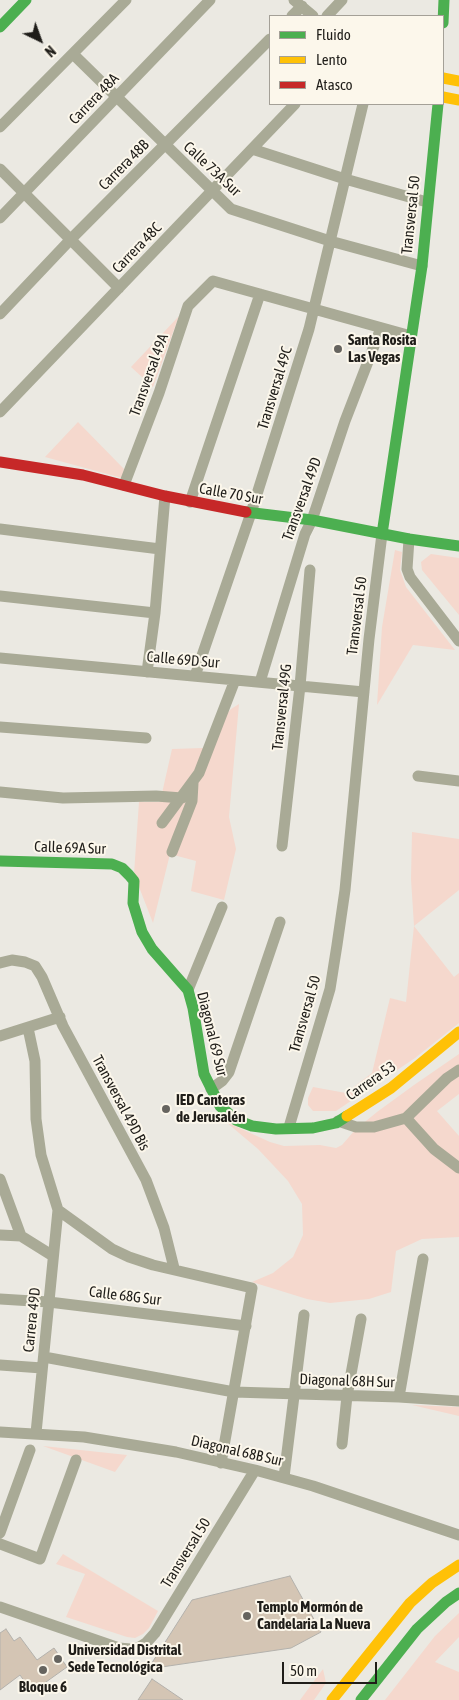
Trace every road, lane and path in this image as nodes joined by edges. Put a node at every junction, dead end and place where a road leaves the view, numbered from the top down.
1 (26, 0) edge
2 (126, 0) edge
3 (210, 0) edge
4 (342, 0) edge
5 (444, 0) edge
6 (298, 3) edge
7 (292, 15) edge
8 (312, 15) edge
9 (328, 15) edge
10 (443, 15) edge
11 (0, 27) edge
12 (269, 40) edge
13 (73, 54) junction
14 (444, 78) edge
15 (459, 81) edge
16 (117, 97) junction
17 (444, 97) edge
18 (459, 100) edge
19 (294, 105) edge
20 (363, 105) edge
21 (438, 105) edge
22 (0, 127) edge
23 (165, 146) junction
24 (252, 149) junction
25 (0, 169) edge
26 (345, 179) junction
27 (213, 190) junction
28 (24, 193) junction
29 (427, 202) junction
30 (0, 218) edge
31 (71, 239) junction
32 (330, 241) junction
33 (422, 266) junction
34 (119, 288) junction
35 (260, 294) junction
36 (314, 309) junction
37 (0, 314) edge
38 (381, 328) junction
39 (411, 336) junction
40 (0, 412) edge
41 (0, 462) edge
42 (124, 485) junction
43 (165, 496) junction
44 (190, 502) junction
45 (251, 513) junction
46 (312, 520) junction
47 (0, 529) edge
48 (382, 534) junction
49 (409, 539) junction
50 (459, 546) edge
51 (160, 549) junction
52 (310, 570) dead end
53 (0, 596) edge
54 (155, 613) junction
55 (459, 640) edge
56 (0, 658) edge
57 (147, 672) junction
58 (195, 676) junction
59 (235, 680) junction
60 (260, 682) junction
61 (300, 686) junction
62 (364, 692) junction
63 (0, 726) edge
64 (146, 738) dead end
65 (418, 776) dead end
66 (459, 781) edge
67 (194, 782) junction
68 (0, 792) edge
69 (182, 798) junction
70 (162, 822) dead end
71 (282, 846) dead end
72 (172, 852) dead end
73 (0, 861) edge
74 (134, 881) joint
75 (222, 908) dead end
76 (280, 922) dead end
77 (0, 963) edge
78 (188, 990) junction
79 (60, 1018) junction
80 (28, 1028) junction
81 (459, 1032) edge
82 (0, 1036) edge
83 (459, 1070) edge
84 (211, 1090) junction
85 (406, 1118) junction
86 (338, 1122) junction
87 (289, 1127) junction
88 (459, 1168) edge
89 (0, 1179) edge
90 (58, 1210) junction
91 (0, 1235) edge
92 (21, 1236) junction
93 (53, 1256) junction
94 (424, 1259) dead end
95 (174, 1268) junction
96 (0, 1299) edge
97 (49, 1302) junction
98 (304, 1315) dead end
99 (361, 1319) dead end
100 (246, 1326) junction
101 (43, 1362) junction
102 (0, 1365) edge
103 (234, 1392) junction
104 (294, 1394) junction
105 (347, 1396) junction
106 (399, 1397) junction
107 (459, 1401) edge
108 (0, 1432) edge
109 (36, 1433) junction
110 (342, 1444) dead end
111 (30, 1450) dead end
112 (76, 1460) dead end
113 (221, 1463) junction
114 (256, 1470) junction
115 (284, 1477) junction
116 (0, 1533) edge
117 (459, 1535) edge
118 (0, 1544) edge
119 (459, 1565) edge
120 (459, 1593) edge
121 (0, 1607) edge
122 (332, 1700) edge
123 (361, 1700) edge

1 - 11 street
2 - 13 street
3 - 16 street, Carrera 48A
4 - 9 street
5 - 10 street
6 - 7 street
6 - 8 street
12 - 23 street, Carrera 48B
13 - 16 street, Calle 73A Sur
13 - 22 street
14 - 15 street
16 - 23 street, Calle 73A Sur
16 - 28 street, Carrera 48A
17 - 18 street
19 - 24 street, Carrera 48C
20 - 26 street, Transversal 49C
21 - 29 street, Transversal 50
23 - 27 street, Calle 73A Sur
23 - 31 street, Carrera 48B
24 - 26 street
24 - 27 street, Carrera 48C
25 - 28 street
26 - 29 street
26 - 32 street, Transversal 49C
27 - 32 street, Calle 73A Sur
27 - 34 street, Carrera 48C
28 - 30 street, Carrera 48A
28 - 31 street
29 - 33 street, Transversal 50
31 - 34 street
31 - 37 street, Carrera 48B
32 - 33 street, Calle 73A Sur
32 - 36 street, Transversal 49C
33 - 39 street, Transversal 50
34 - 40 street, Carrera 48C
35 - 36 street
35 - 42 street, Transversal 49A
35 - 44 street
36 - 38 street
36 - 45 street, Transversal 49C
38 - 39 street
38 - 46 street, Transversal 49D
39 - 48 street, Transversal 50
41 - 42 street, Calle 70 Sur
42 - 43 street, Calle 70 Sur
43 - 44 street, Calle 70 Sur
43 - 51 street
44 - 45 street, Calle 70 Sur
45 - 46 street, Calle 70 Sur
45 - 58 street, Transversal 49C
46 - 48 street, Calle 70 Sur
46 - 60 street, Transversal 49D
47 - 51 street
48 - 49 street, Calle 70 Sur
48 - 62 street, Transversal 50
49 - 50 street, Calle 70 Sur
49 - 55 street
51 - 54 street
52 - 61 street, Transversal 49G
53 - 54 street
54 - 57 street
56 - 57 street, Calle 69D Sur
57 - 58 street, Calle 69D Sur
58 - 59 street, Calle 69D Sur
59 - 60 street, Calle 69D Sur
59 - 67 street
60 - 61 street, Calle 69D Sur
61 - 62 street, Calle 69D Sur
61 - 71 street, Transversal 49G
62 - 87 street, Transversal 50
63 - 64 street
65 - 66 street
67 - 69 street
67 - 72 street
68 - 69 street
69 - 70 street
73 - 74 street, Calle 69A Sur
74 - 78 street, Diagonal 69 Sur
75 - 78 street
76 - 84 street
77 - 79 street, Transversal 49D Bis
78 - 84 street, Diagonal 69 Sur
79 - 80 street
79 - 95 street, Transversal 49D Bis
80 - 82 street
80 - 90 street
81 - 86 street, Carrera 53
83 - 85 street
84 - 87 street, Diagonal 69 Sur
85 - 86 street
85 - 88 street
86 - 87 street, Carrera 53
89 - 92 street
90 - 93 street, Carrera 49D
90 - 95 street
91 - 92 street
92 - 93 street
93 - 97 street, Carrera 49D
94 - 106 street
95 - 100 street
96 - 97 street, Calle 68G Sur
97 - 100 street, Calle 68G Sur
97 - 101 street, Carrera 49D
98 - 104 street
99 - 105 street
100 - 103 street
101 - 102 street, Diagonal 68H Sur
101 - 103 street, Diagonal 68H Sur
101 - 109 street, Carrera 49D
103 - 104 street, Diagonal 68H Sur
103 - 113 street
104 - 105 street, Diagonal 68H Sur
104 - 115 street
105 - 106 street, Diagonal 68H Sur
105 - 110 street
106 - 107 street, Diagonal 68H Sur
108 - 109 street, Diagonal 68B Sur
109 - 113 street, Diagonal 68B Sur
111 - 116 street
112 - 118 street
113 - 114 street, Diagonal 68B Sur
114 - 115 street, Diagonal 68B Sur
114 - 121 street, Transversal 50
115 - 117 street, Diagonal 68B Sur
119 - 122 street
120 - 123 street

